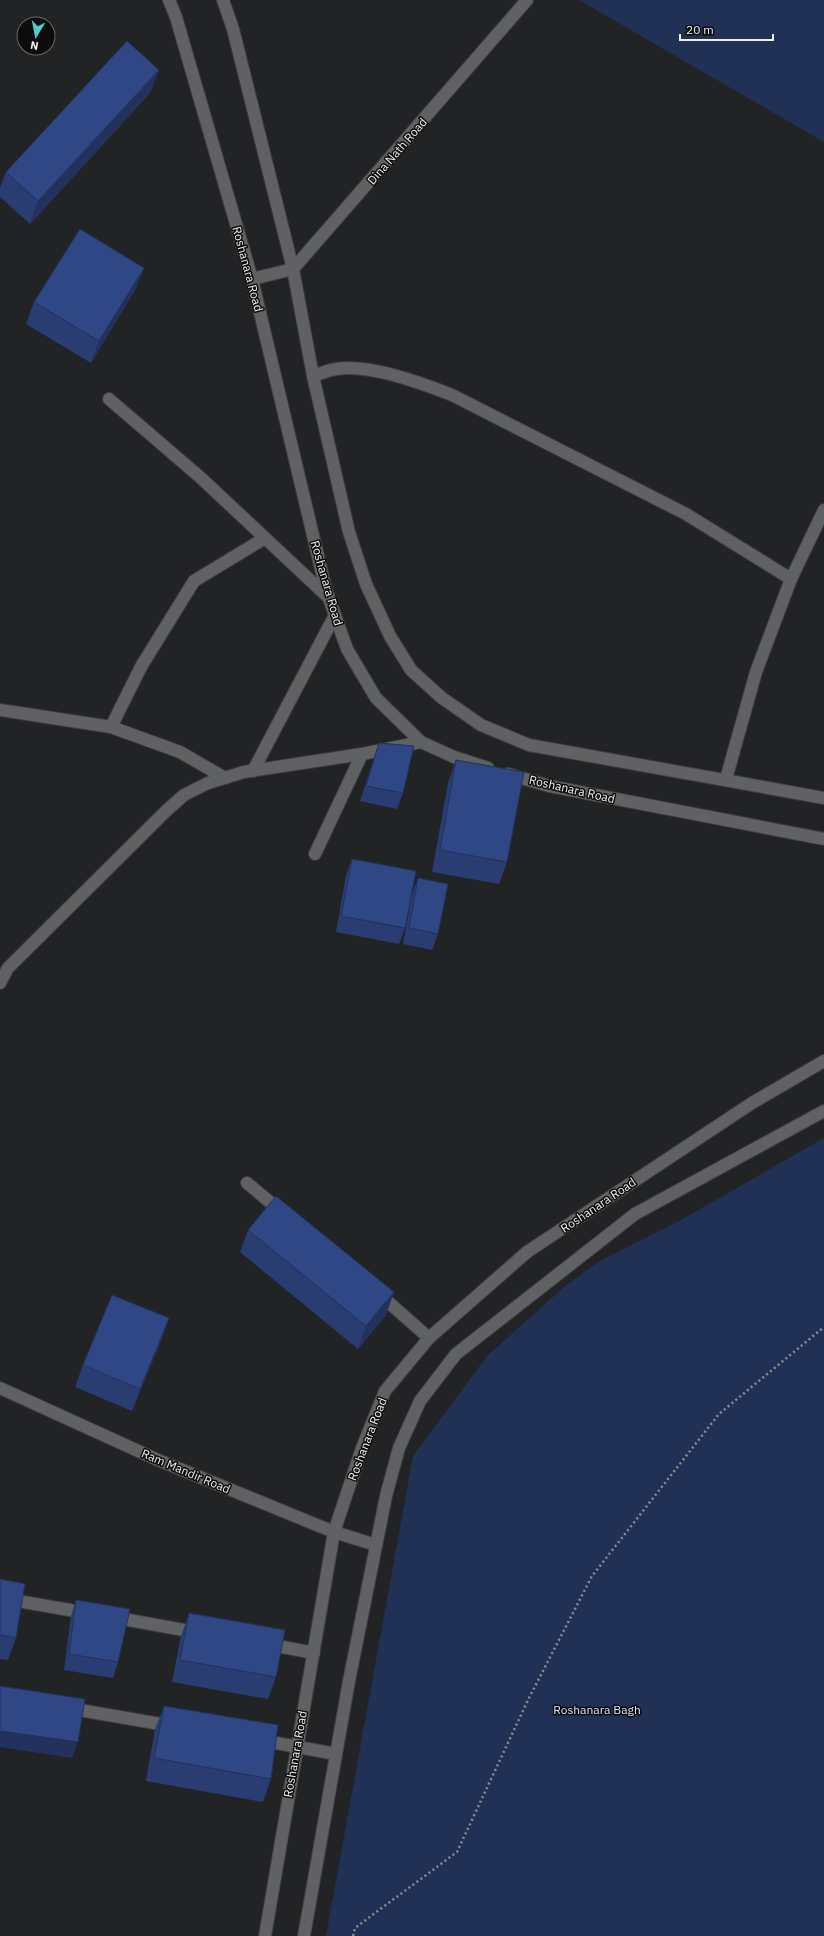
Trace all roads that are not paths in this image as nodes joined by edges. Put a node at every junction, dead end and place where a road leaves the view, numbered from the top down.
1 (168, 0) edge
2 (223, 0) edge
3 (528, 0) edge
4 (294, 270) junction
5 (252, 279) junction
6 (313, 376) junction
7 (109, 399) dead end
8 (824, 510) edge
9 (265, 538) junction
10 (791, 579) junction
11 (329, 598) junction
12 (335, 615) junction
13 (0, 710) edge
14 (112, 727) junction
15 (421, 742) junction
16 (362, 754) junction
17 (254, 771) junction
18 (225, 778) junction
19 (726, 779) junction
20 (824, 798) edge
21 (824, 839) edge
22 (315, 854) dead end
23 (0, 983) edge
24 (824, 1061) edge
25 (824, 1111) edge
26 (247, 1183) dead end
27 (290, 1219) edge
28 (369, 1286) edge
29 (429, 1338) junction
30 (0, 1388) edge
31 (334, 1532) junction
32 (376, 1545) junction
33 (0, 1598) edge
34 (212, 1635) edge
35 (259, 1643) edge
36 (314, 1652) junction
37 (54, 1706) edge
38 (187, 1728) edge
39 (249, 1739) edge
40 (296, 1747) junction
41 (336, 1754) junction
42 (265, 1936) edge
43 (304, 1936) edge

1 - 5 street, Roshanara Road
2 - 4 street
3 - 4 street, Dina Nath Road
4 - 5 street
4 - 6 street
5 - 11 street, Roshanara Road
6 - 10 street
6 - 19 street
7 - 9 street
8 - 10 street
9 - 11 street
9 - 14 street
10 - 19 street
11 - 12 street, Roshanara Road
12 - 15 street, Roshanara Road
12 - 17 street
13 - 14 street
14 - 18 street
15 - 16 street
15 - 21 street, Roshanara Road
16 - 17 street
16 - 22 street
17 - 18 street
18 - 23 street
19 - 20 street
24 - 29 street, Roshanara Road
25 - 32 street
26 - 27 street
28 - 29 street
29 - 31 street, Roshanara Road
30 - 31 street, Ram Mandir Road
31 - 32 street, Ram Mandir Road
31 - 36 street, Roshanara Road
32 - 41 street
33 - 34 street
35 - 36 street
36 - 40 street, Roshanara Road
37 - 38 street
39 - 40 street
40 - 41 street
40 - 42 street, Roshanara Road
41 - 43 street

